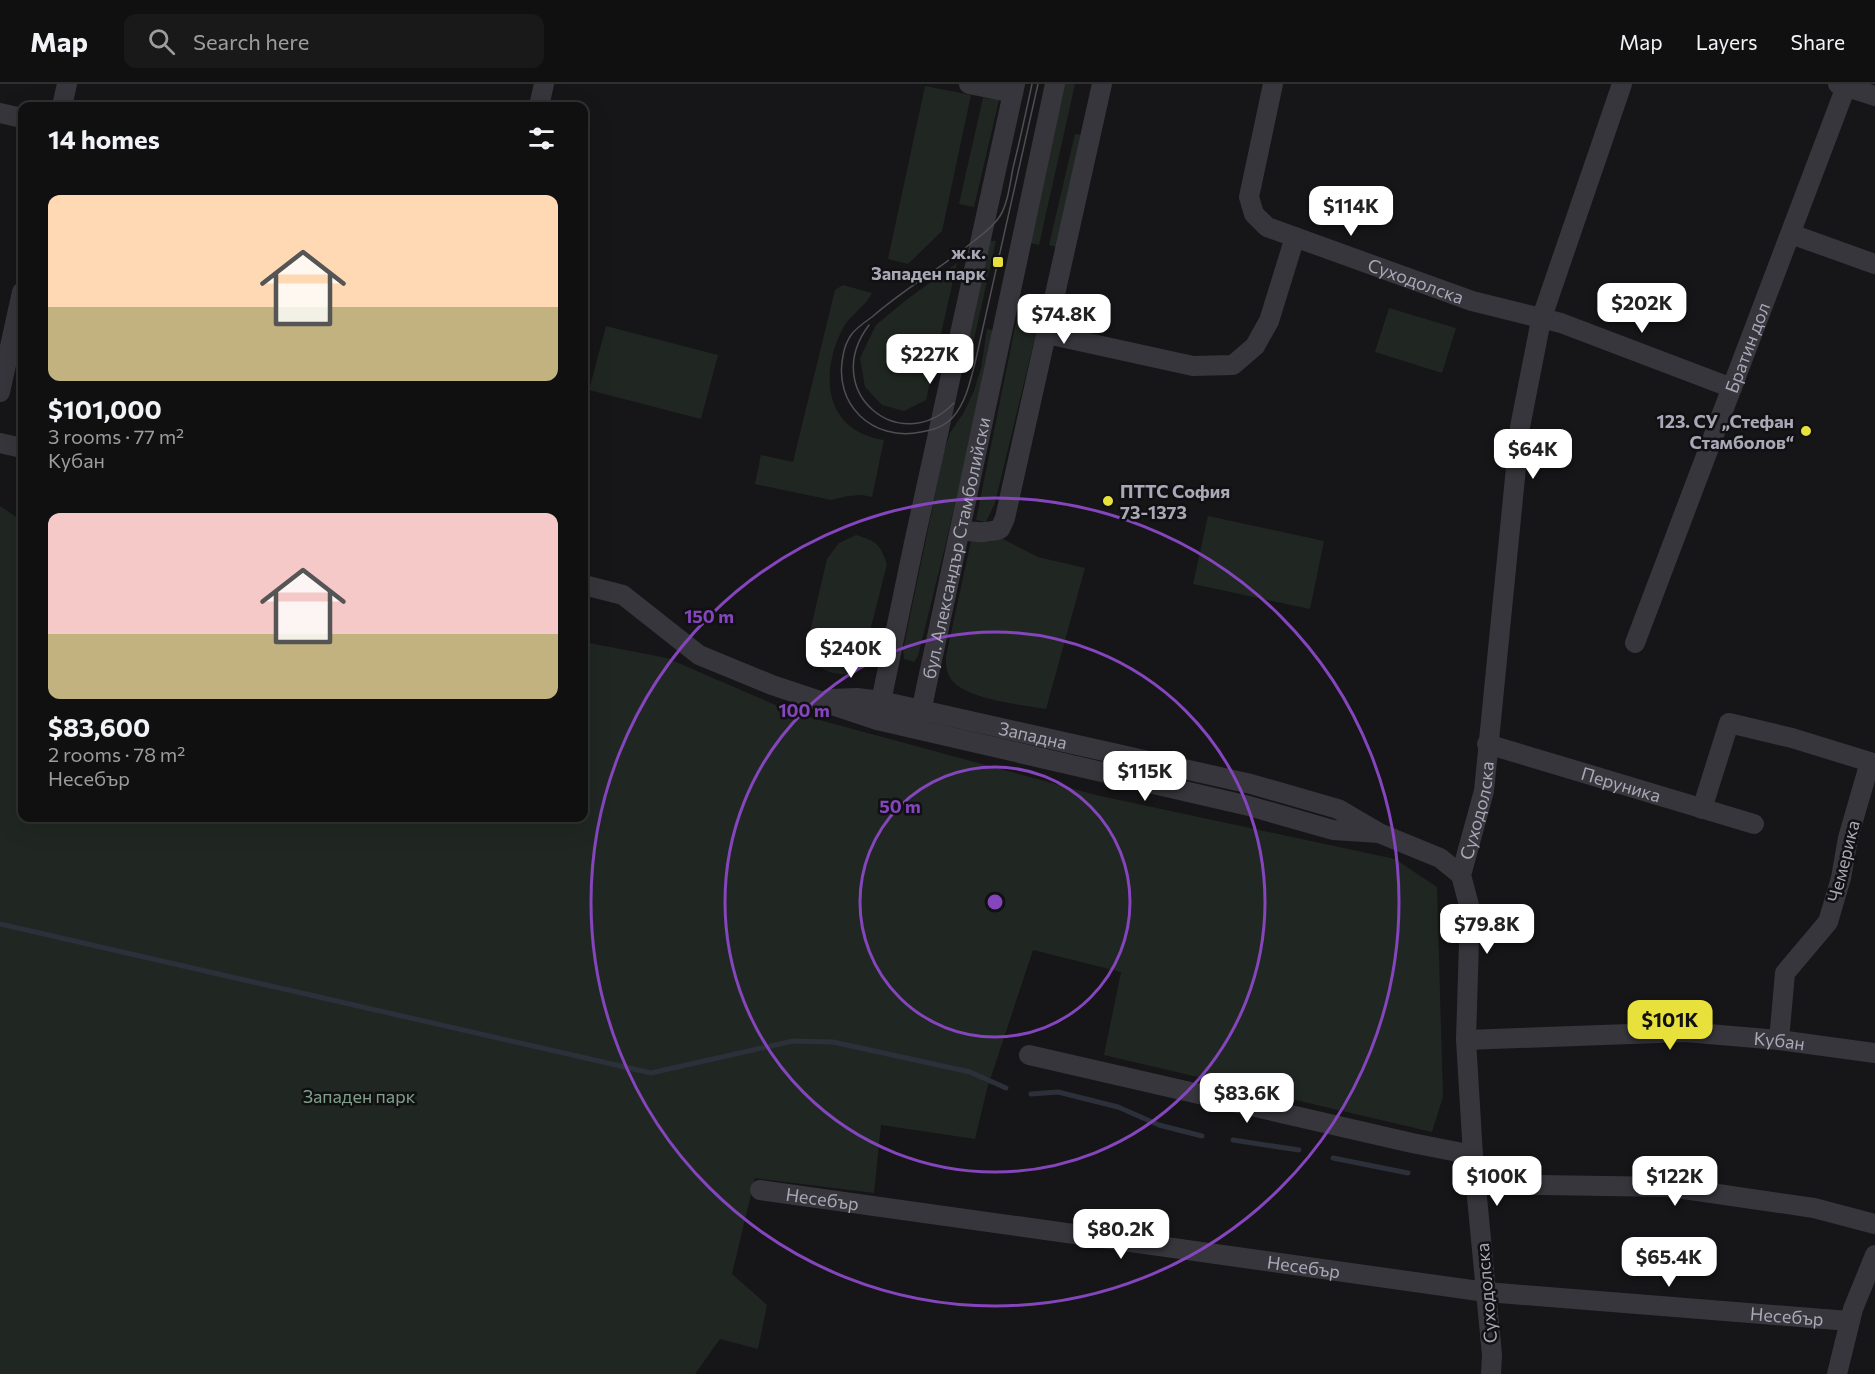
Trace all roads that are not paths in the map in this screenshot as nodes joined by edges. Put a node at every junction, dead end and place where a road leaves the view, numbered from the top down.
1 (67, 84) edge
2 (544, 84) edge
3 (969, 84) edge
4 (1055, 84) edge
5 (1102, 84) edge
6 (1273, 84) edge
7 (1622, 84) edge
8 (1844, 85) edge
9 (1014, 88) edge
10 (1875, 96) edge
11 (63, 102) edge
12 (540, 102) edge
13 (0, 113) edge
14 (18, 117) edge
15 (1791, 234) junction
16 (1295, 237) junction
17 (1875, 264) edge
18 (18, 310) edge
19 (1541, 320) junction
20 (1047, 334) junction
21 (1732, 388) junction
22 (0, 392) edge
23 (0, 443) edge
24 (18, 447) edge
25 (960, 530) junction
26 (588, 586) edge
27 (1635, 643) dead end
28 (879, 710) junction
29 (922, 710) junction
30 (918, 729) junction
31 (1487, 744) junction
32 (1702, 809) junction
33 (1754, 824) dead end
34 (1379, 833) junction
35 (1461, 875) junction
36 (1466, 1040) junction
37 (1779, 1040) junction
38 (1875, 1053) edge
39 (1029, 1055) dead end
40 (1473, 1155) junction
41 (1476, 1184) junction
42 (760, 1190) dead end
43 (1875, 1224) edge
44 (1875, 1255) edge
45 (1486, 1292) junction
46 (1867, 1297) edge
47 (1849, 1321) junction
48 (1491, 1374) edge
49 (1837, 1374) edge

1 - 11 street
2 - 12 street
3 - 9 street
4 - 25 street, бул. Александър Стамболийски
5 - 20 street
6 - 16 street, Суходолска
7 - 19 street, Суходолска
8 - 10 street
8 - 15 street, Братин дол
9 - 28 street
13 - 14 street
15 - 17 street
15 - 21 street, Братин дол
16 - 19 street, Суходолска
16 - 20 street
18 - 22 street
19 - 21 street
19 - 31 street, Суходолска
20 - 25 street
21 - 27 street, Братин дол
23 - 24 street
25 - 29 street, бул. Александър Стамболийски
26 - 28 street, Западна
28 - 29 street, Западна
28 - 30 street, Западна
29 - 30 street, бул. Александър Стамболийски
29 - 34 street, Западна
30 - 34 street, Западна
31 - 32 street, Перуника
31 - 35 street, Суходолска
32 - 33 street, Перуника
32 - 37 street, Чемерика
34 - 35 street, Западна
35 - 36 street, Суходолска
36 - 37 street, Кубан
36 - 40 street, Суходолска
37 - 38 street, Кубан
39 - 40 street
40 - 41 street, Суходолска
41 - 43 street
41 - 45 street, Суходолска
42 - 45 street, Несебър
44 - 46 street
45 - 47 street, Несебър
45 - 48 street, Суходолска
46 - 47 street
47 - 49 street

